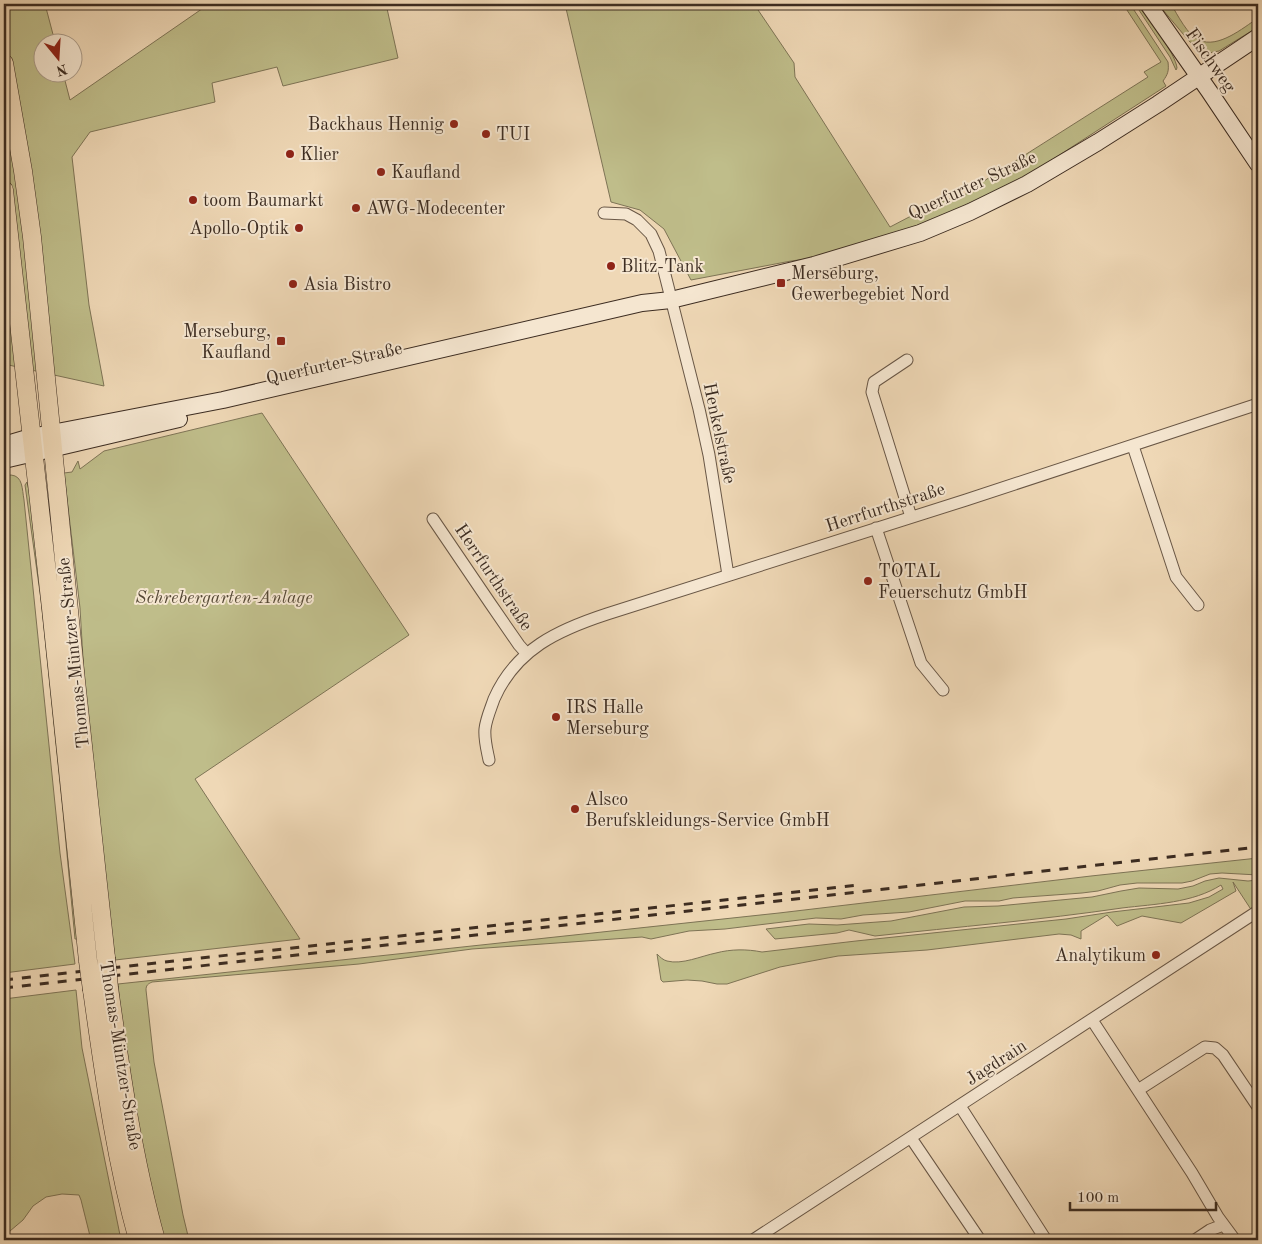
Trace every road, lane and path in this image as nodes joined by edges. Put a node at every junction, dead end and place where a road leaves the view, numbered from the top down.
1 (1148, 4) edge
2 (1258, 37) edge
3 (4, 63) edge
4 (1199, 77) junction
5 (1258, 164) edge
6 (4, 190) edge
7 (604, 213) dead end
8 (671, 300) junction
9 (907, 360) dead end
10 (1258, 404) edge
11 (52, 441) junction
12 (4, 445) edge
13 (32, 446) junction
14 (1133, 446) junction
15 (4, 460) edge
16 (911, 517) junction
17 (433, 519) dead end
18 (876, 528) junction
19 (728, 575) junction
20 (1198, 605) dead end
21 (527, 654) junction
22 (943, 690) dead end
23 (488, 760) dead end
24 (1258, 911) edge
25 (1092, 1020) junction
26 (1138, 1090) junction
27 (960, 1106) junction
28 (1258, 1108) edge
29 (911, 1138) junction
30 (1223, 1225) junction
31 (138, 1240) edge
32 (156, 1240) edge
33 (753, 1240) edge
34 (980, 1240) edge
35 (1046, 1240) edge
36 (1196, 1240) edge
37 (1235, 1240) edge

1 - 4 main road, Fischweg
2 - 4 main road, Querfurter Straße
3 - 11 main road, Thomas-Müntzer-Straße
4 - 5 main road, Fischweg
4 - 8 main road, Querfurter Straße
6 - 13 main road, Thomas-Müntzer-Straße
7 - 8 street
8 - 11 main road, Querfurter Straße
8 - 19 street, Henkelstraße
9 - 16 street
10 - 14 street, Herrfurthstraße
11 - 13 main road, Querfurter Straße
11 - 32 main road, Thomas-Müntzer-Straße, bridge
12 - 13 main road, Querfurter Straße
13 - 15 main road, Querfurter Straße
13 - 31 main road, Thomas-Müntzer-Straße, bridge
14 - 16 street, Herrfurthstraße
14 - 20 street
16 - 18 street, Herrfurthstraße
17 - 21 street, Herrfurthstraße
18 - 19 street, Herrfurthstraße
18 - 22 street
19 - 21 street, Herrfurthstraße
21 - 23 street, Herrfurthstraße
24 - 25 street, Jagdrain
25 - 26 street
25 - 27 street, Jagdrain
26 - 28 street
26 - 30 street
27 - 29 street, Jagdrain
27 - 35 street
29 - 33 street, Jagdrain
29 - 34 street
30 - 36 street
30 - 37 street

